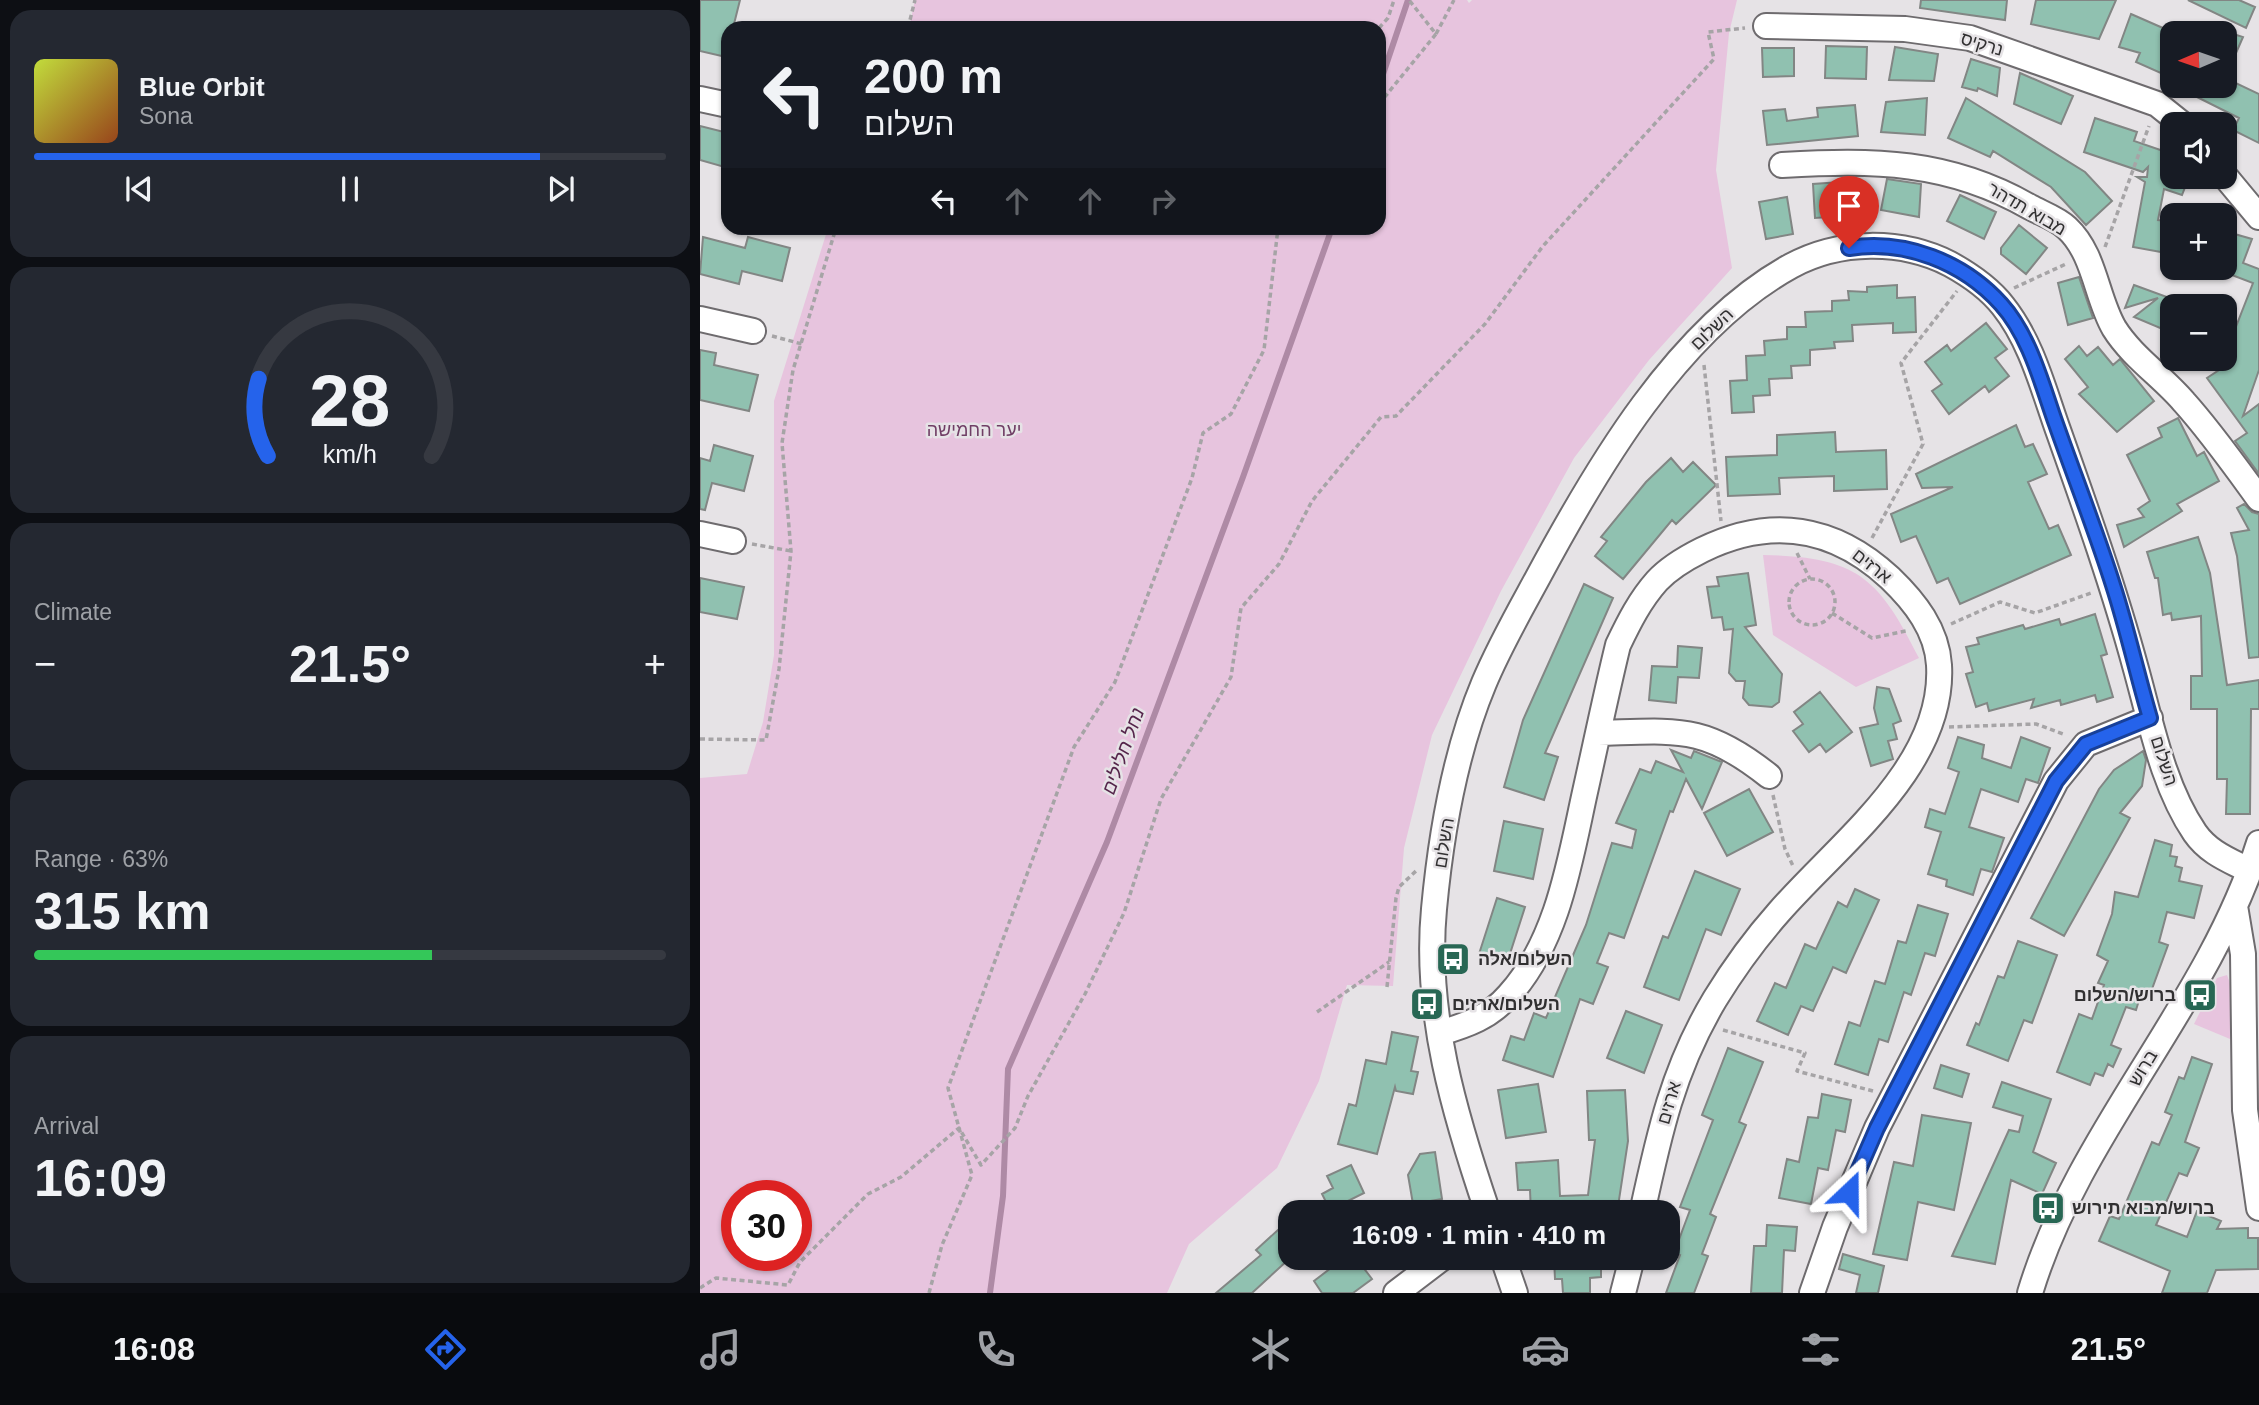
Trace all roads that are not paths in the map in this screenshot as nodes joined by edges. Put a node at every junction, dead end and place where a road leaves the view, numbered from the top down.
1 (1766, 26) road end
2 (700, 99) edge
3 (721, 104) edge
4 (2167, 112) edge
5 (1782, 165) dead end
6 (2236, 189) edge
7 (2259, 217) edge
8 (700, 319) edge
9 (753, 331) road end
10 (2259, 499) edge
11 (700, 534) edge
12 (733, 541) road end
13 (2150, 718) junction
14 (1598, 733) junction
15 (1769, 776) road end
16 (2259, 843) edge
17 (2250, 871) junction
18 (2235, 906) junction
19 (1440, 1033) junction
20 (2251, 1078) edge
21 (1484, 1200) edge
22 (1645, 1200) edge
23 (2259, 1208) edge
24 (1426, 1270) edge
25 (1507, 1270) edge
26 (1629, 1270) edge
27 (1396, 1293) edge
28 (1515, 1293) edge
29 (1623, 1293) edge
30 (1812, 1293) edge
31 (2030, 1293) edge

1 - 4 street, נרקיס
2 - 3 street
5 - 10 street, מבוא תדהר
6 - 7 street
8 - 9 street
11 - 12 street
13 - 17 street, השלום
13 - 19 street, השלום
13 - 30 street
14 - 15 street
14 - 19 street, ארזים
14 - 22 street, ארזים
16 - 17 street, ברוש
17 - 18 street, ברוש
18 - 20 street
18 - 31 street, ברוש
19 - 21 street, השלום
20 - 23 street
24 - 27 street
25 - 28 street
26 - 29 street

